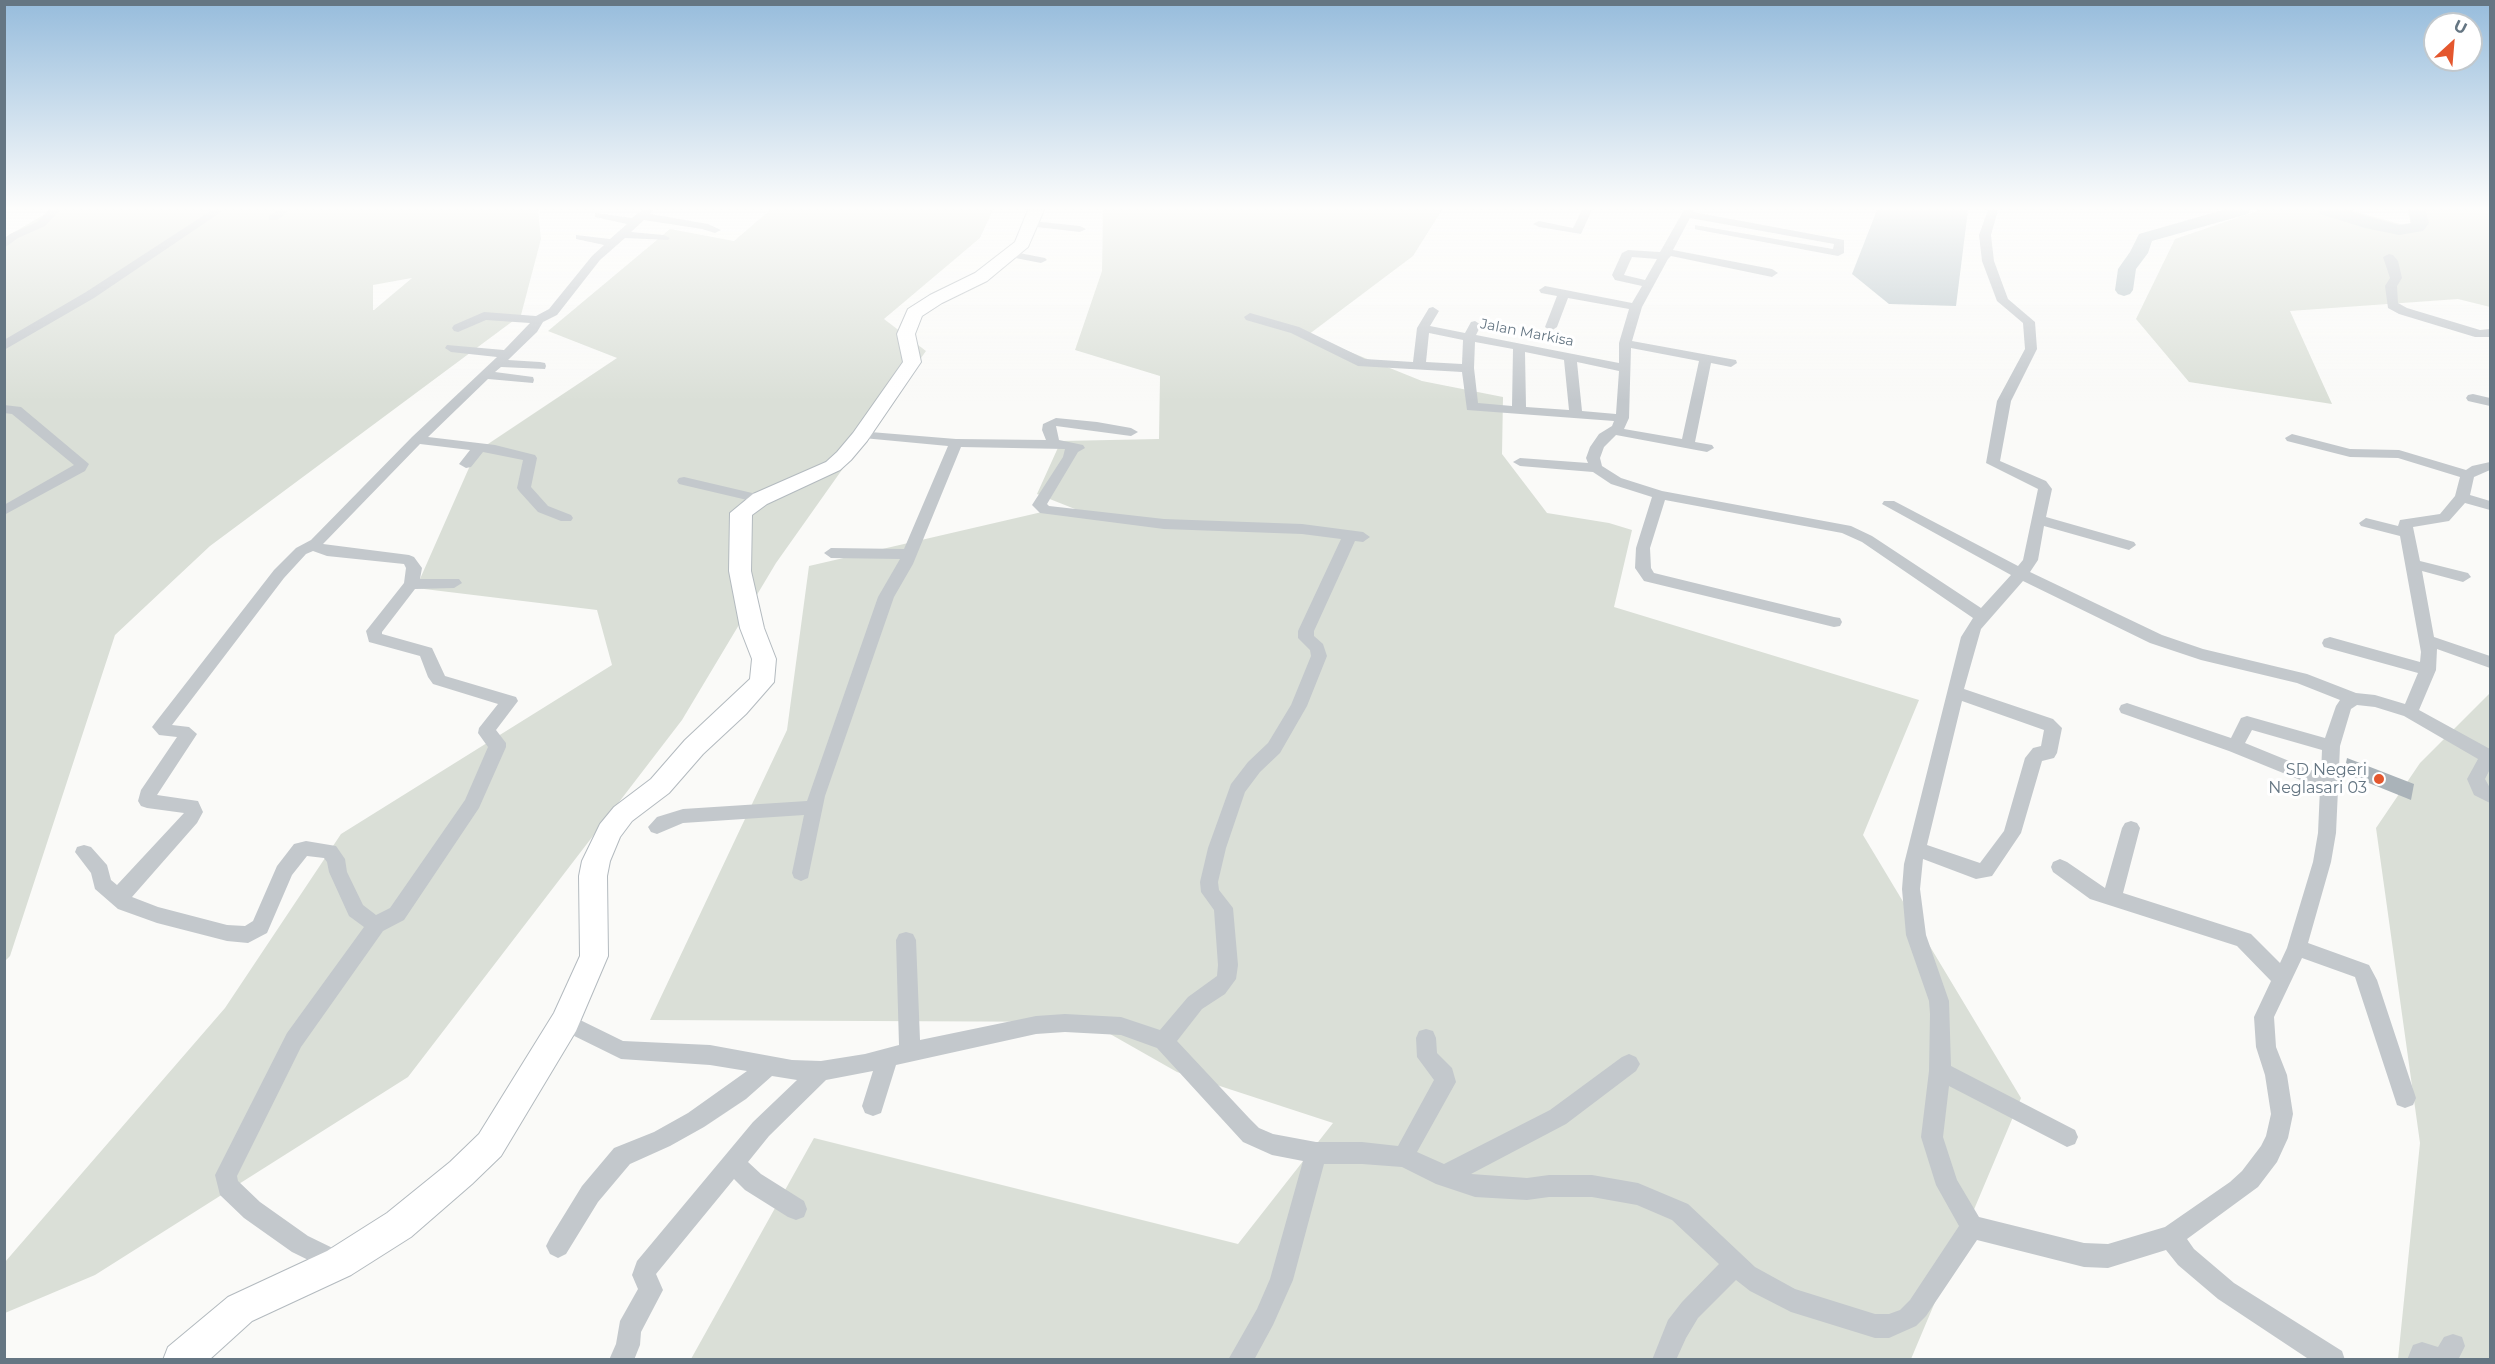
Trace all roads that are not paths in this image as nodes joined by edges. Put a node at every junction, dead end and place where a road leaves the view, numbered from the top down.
1 (123, 274) edge
2 (586, 274) edge
3 (985, 274) edge
4 (1618, 274) edge
5 (1656, 274) edge
6 (1993, 274) edge
7 (2395, 274) edge
8 (1650, 284) junction
9 (1545, 290) dead end
10 (1564, 294) junction
11 (1636, 307) junction
12 (1433, 311) dead end
13 (1250, 317) dead end
14 (538, 320) junction
15 (1551, 327) dead end
16 (458, 328) dead end
17 (1423, 328) junction
18 (1472, 331) junction
19 (2490, 333) edge
20 (1625, 344) junction
21 (4, 346) edge
22 (1519, 347) junction
23 (451, 348) dead end
24 (1570, 357) junction
25 (503, 358) junction
26 (1706, 359) junction
27 (1731, 363) dead end
28 (540, 366) dead end
29 (1419, 366) junction
30 (1468, 368) junction
31 (1626, 368) junction
32 (528, 380) dead end
33 (481, 385) junction
34 (2473, 398) dead end
35 (2490, 402) edge
36 (4, 409) edge
37 (1519, 411) junction
38 (1576, 414) junction
39 (1622, 418) junction
40 (1614, 431) junction
41 (1131, 432) dead end
42 (863, 434) junction
43 (2292, 438) dead end
44 (417, 440) junction
45 (956, 443) junction
46 (1054, 444) junction
47 (1688, 444) junction
48 (479, 448) junction
49 (1707, 448) dead end
50 (1520, 462) dead end
51 (466, 464) dead end
52 (2490, 466) edge
53 (1596, 468) junction
54 (2468, 475) junction
55 (684, 481) dead end
56 (1660, 495) junction
57 (2462, 497) junction
58 (760, 499) junction
59 (1889, 504) dead end
60 (2490, 506) edge
61 (4, 511) edge
62 (566, 518) dead end
63 (2039, 520) junction
64 (2366, 523) dead end
65 (2407, 533) junction
66 (316, 543) junction
67 (2129, 545) dead end
68 (831, 553) dead end
69 (908, 554) junction
70 (2413, 564) junction
71 (2021, 574) junction
72 (2463, 577) dead end
73 (454, 583) dead end
74 (411, 584) junction
75 (1983, 617) junction
76 (1834, 622) dead end
77 (2427, 640) junction
78 (2331, 643) dead end
79 (2490, 662) edge
80 (2428, 670) junction
81 (1955, 692) junction
82 (2354, 699) junction
83 (2127, 709) dead end
84 (2410, 712) junction
85 (2235, 746) junction
86 (2331, 746) junction
87 (2330, 785) junction
88 (2490, 796) edge
89 (815, 807) junction
90 (657, 827) dead end
91 (2131, 828) dead end
92 (1916, 849) junction
93 (84, 852) dead end
94 (2060, 867) dead end
95 (801, 873) dead end
96 (118, 897) junction
97 (2112, 898) junction
98 (377, 925) junction
99 (906, 940) dead end
100 (2297, 948) junction
101 (2283, 979) junction
102 (565, 1022) junction
103 (1426, 1038) dead end
104 (1164, 1041) junction
105 (910, 1051) junction
106 (887, 1059) junction
107 (1629, 1064) dead end
108 (770, 1065) junction
109 (821, 1071) junction
110 (1940, 1071) junction
111 (2405, 1098) dead end
112 (873, 1106) dead end
113 (2067, 1137) dead end
114 (1316, 1153) junction
115 (1404, 1157) junction
116 (734, 1163) junction
117 (1444, 1176) junction
118 (795, 1209) dead end
119 (1972, 1227) junction
120 (2171, 1237) junction
121 (558, 1245) dead end
122 (339, 1263) junction
123 (1735, 1264) junction
124 (2446, 1355) edge
125 (181, 1359) edge
126 (621, 1359) edge
127 (1240, 1359) edge
128 (1664, 1359) edge
129 (2333, 1359) edge
130 (2419, 1359) edge

1 - 21 street
2 - 14 street
3 - 42 street
4 - 8 street
5 - 8 street
6 - 63 street
7 - 19 street
8 - 11 street
9 - 10 street
10 - 11 street
10 - 15 street
11 - 20 street
12 - 17 street
13 - 29 street
14 - 16 street
14 - 25 street
17 - 18 street, Jalan Markisa
17 - 29 street
18 - 22 street, Jalan Markisa
18 - 30 street
20 - 26 street
20 - 31 street
22 - 24 street, Jalan Markisa
22 - 37 street
23 - 25 street
24 - 31 street, Jalan Markisa
24 - 38 street
25 - 28 street
25 - 33 street
26 - 27 street
26 - 47 street
29 - 30 street
30 - 37 street
31 - 39 street
32 - 33 street
33 - 44 street
34 - 35 street
36 - 61 street
37 - 38 street
38 - 39 street
39 - 40 street
40 - 47 street
40 - 53 street
41 - 46 street
42 - 45 street
42 - 58 street
43 - 54 street
44 - 48 street
44 - 66 street
45 - 46 street
45 - 69 street
46 - 104 street
47 - 49 street
48 - 51 street
48 - 62 street
50 - 53 street
52 - 54 street
53 - 56 street
54 - 57 street
55 - 58 street
56 - 75 street
56 - 76 street
57 - 60 street
57 - 65 street
58 - 102 street
59 - 71 street
63 - 67 street
63 - 71 street
64 - 65 street
65 - 70 street
66 - 74 street
66 - 96 street
68 - 69 street
69 - 89 street
70 - 72 street
70 - 77 street
71 - 75 street
71 - 82 street
73 - 74 street
74 - 98 street
75 - 81 street
77 - 79 street
77 - 80 street
78 - 80 street
80 - 84 street
81 - 92 street
81 - 92 street
82 - 84 street
82 - 86 street
83 - 85 street
84 - 88 street
85 - 86 street
85 - 87 street
86 - 87 street
87 - 100 street
89 - 90 street
89 - 95 street
91 - 97 street
92 - 110 street
93 - 96 street
94 - 97 street
96 - 98 street
97 - 101 street
98 - 122 street
99 - 105 street
100 - 101 street
100 - 111 street
101 - 120 street
102 - 108 street
102 - 122 street
103 - 115 street
104 - 105 street
104 - 114 street
105 - 106 street
106 - 109 street
106 - 112 street
107 - 117 street
108 - 109 street
108 - 121 street
109 - 116 street
110 - 113 street
110 - 119 street
114 - 115 street
114 - 127 street
115 - 117 street
116 - 118 street
116 - 126 street
117 - 123 street
119 - 120 street
119 - 123 street
120 - 129 street
122 - 125 street
123 - 128 street
124 - 130 street

